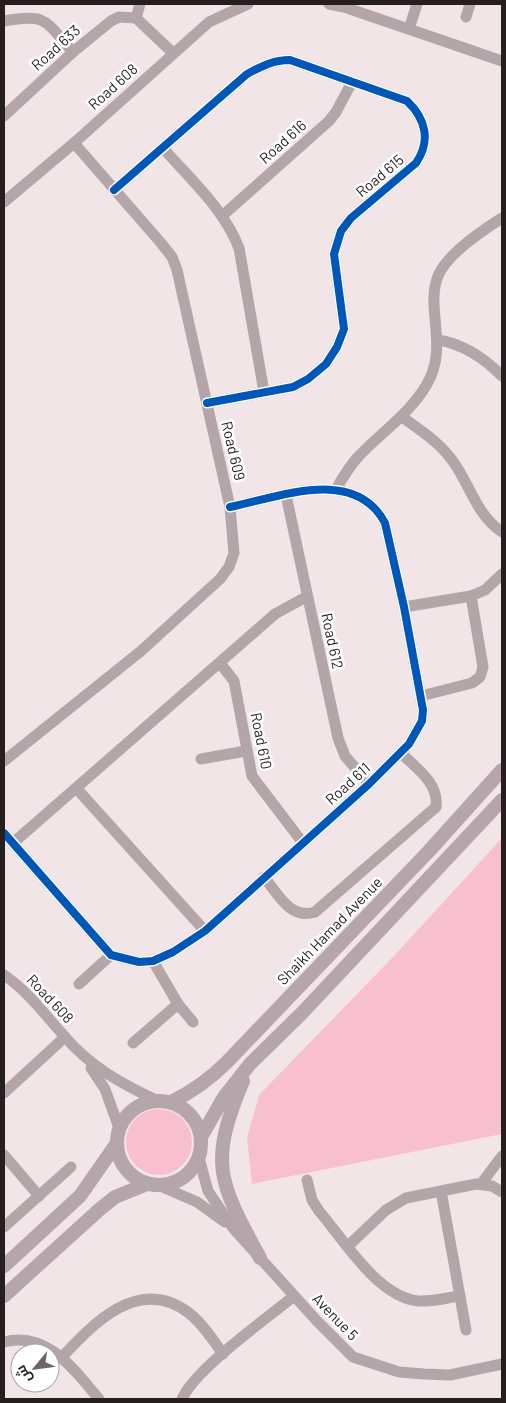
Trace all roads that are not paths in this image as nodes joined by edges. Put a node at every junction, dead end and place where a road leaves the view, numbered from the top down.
1 (140, 4) edge
2 (248, 4) edge
3 (329, 4) edge
4 (417, 4) edge
5 (470, 4) edge
6 (466, 17) dead end
7 (136, 18) junction
8 (4, 21) edge
9 (409, 29) junction
10 (72, 52) junction
11 (173, 53) junction
12 (502, 61) edge
13 (352, 82) junction
14 (4, 116) edge
15 (74, 143) junction
16 (163, 148) junction
17 (114, 190) junction
18 (4, 202) edge
19 (222, 216) junction
20 (502, 218) edge
21 (438, 340) junction
22 (502, 376) edge
23 (264, 392) junction
24 (207, 403) junction
25 (402, 417) junction
26 (336, 489) junction
27 (286, 496) junction
28 (230, 507) junction
29 (502, 532) edge
30 (502, 574) edge
31 (472, 596) junction
32 (306, 597) junction
33 (404, 607) junction
34 (220, 663) junction
35 (420, 696) junction
36 (246, 751) junction
37 (401, 753) junction
38 (201, 759) dead end
39 (4, 761) edge
40 (502, 770) edge
41 (369, 784) junction
42 (77, 789) junction
43 (502, 800) edge
44 (4, 833) edge
45 (303, 843) junction
46 (13, 844) junction
47 (264, 878) junction
48 (205, 931) junction
49 (111, 955) junction
50 (153, 961) junction
51 (4, 975) edge
52 (79, 984) dead end
53 (178, 1004) junction
54 (193, 1022) dead end
55 (69, 1041) junction
56 (134, 1043) dead end
57 (250, 1064) junction
58 (5, 1089) edge
59 (156, 1100) junction
60 (171, 1102) junction
61 (119, 1128) junction
62 (202, 1137) junction
63 (117, 1143) junction
64 (4, 1155) edge
65 (502, 1156) edge
66 (199, 1158) junction
67 (71, 1167) dead end
68 (307, 1180) dead end
69 (153, 1184) junction
70 (481, 1184) junction
71 (441, 1190) junction
72 (502, 1192) edge
73 (40, 1196) junction
74 (4, 1227) edge
75 (233, 1228) junction
76 (348, 1246) junction
77 (260, 1258) junction
78 (4, 1266) edge
79 (4, 1296) edge
80 (294, 1296) junction
81 (460, 1296) junction
82 (466, 1330) dead end
83 (4, 1342) edge
84 (223, 1354) junction
85 (62, 1357) junction
86 (502, 1364) edge
87 (99, 1399) edge
88 (182, 1399) edge

1 - 7 street
2 - 11 street, Road 608
3 - 9 street
4 - 9 street
5 - 6 street
7 - 10 street, Road 633
7 - 11 street
8 - 10 street
9 - 12 street
10 - 14 street, Road 633
11 - 15 street, Road 608
13 - 16 street, Road 615
13 - 19 street, Road 616
13 - 23 street, Road 615
15 - 17 street, Road 609
15 - 18 street, Road 608
16 - 17 street, Road 615
16 - 19 street
17 - 24 street, Road 609
19 - 23 street
20 - 21 street
21 - 22 street
21 - 25 street
23 - 24 street, Road 615
24 - 28 street, Road 609
25 - 26 street
25 - 29 street
26 - 27 street, Road 611
26 - 33 street, Road 611
27 - 28 street, Road 611
27 - 32 street, Road 612
28 - 39 street, Road 609
30 - 31 street
31 - 33 street
31 - 35 street
32 - 34 street
32 - 41 street, Road 612
33 - 35 street, Road 611
34 - 36 street, Road 610
34 - 42 street
35 - 37 street, Road 611
36 - 38 street
36 - 45 street, Road 610
37 - 41 street, Road 611
37 - 47 street
40 - 60 main road, Shaikh Hamad Avenue
41 - 45 street, Road 611
42 - 46 street
42 - 48 street
43 - 57 main road
44 - 46 street
45 - 47 street, Road 611
46 - 49 street
47 - 48 street, Road 611
48 - 50 street, Road 611
49 - 50 street, Road 611
49 - 52 street
50 - 53 street
51 - 55 street, Road 608
53 - 54 street
53 - 56 street
55 - 58 street
55 - 59 street, Road 608
55 - 61 street, Road 608
57 - 62 main road
57 - 77 main road
59 - 60 main road
59 - 61 main road
60 - 62 main road
61 - 63 main road
62 - 66 main road
63 - 69 main road
63 - 78 main road
64 - 73 street
65 - 70 street
66 - 69 main road
66 - 75 street, Avenue 5
67 - 73 street
68 - 76 street
69 - 75 street, Avenue 5
69 - 79 main road
70 - 71 street
70 - 72 street
71 - 76 street
71 - 81 street
73 - 74 street
75 - 77 street, Avenue 5
76 - 81 street
77 - 80 street, Avenue 5
80 - 84 street
80 - 86 street, Avenue 5
81 - 82 street
83 - 85 street
84 - 85 street
84 - 88 street
85 - 87 street

